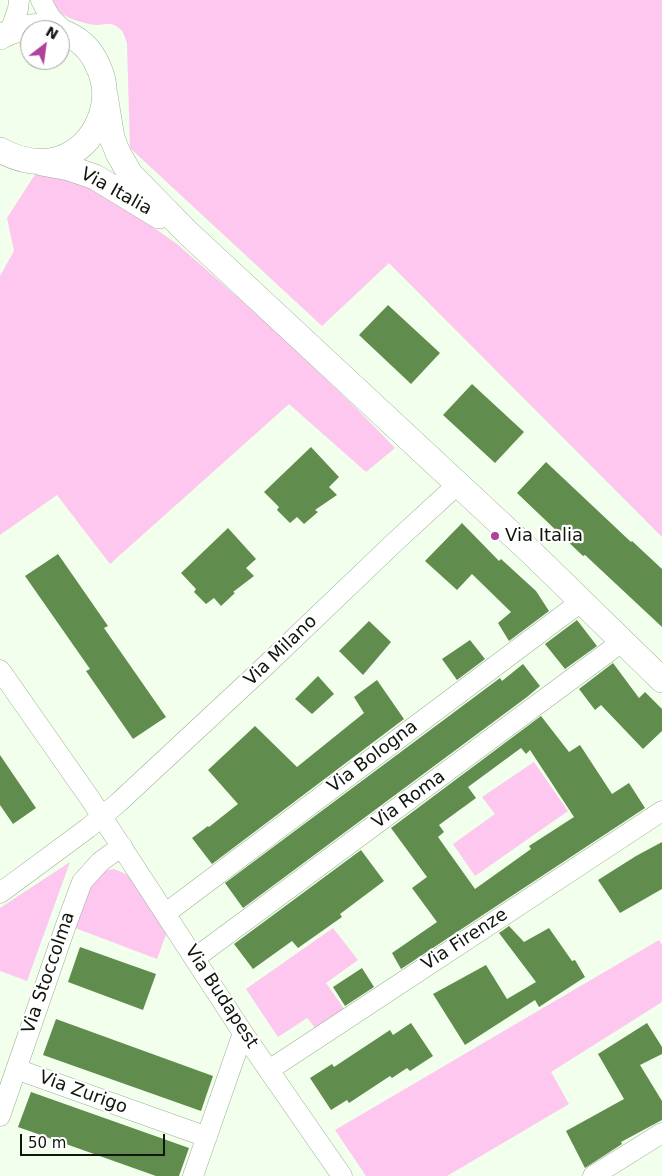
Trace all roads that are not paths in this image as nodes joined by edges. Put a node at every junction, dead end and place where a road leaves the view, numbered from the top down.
1 (19, 0) edge
2 (41, 0) edge
3 (52, 20) edge
4 (20, 30) edge
5 (5, 35) edge
6 (70, 36) edge
7 (105, 95) junction
8 (0, 150) edge
9 (38, 162) junction
10 (189, 234) junction
11 (458, 484) junction
12 (582, 601) junction
13 (623, 641) junction
14 (0, 670) edge
15 (662, 680) edge
16 (662, 811) edge
17 (102, 816) junction
18 (122, 846) junction
19 (0, 893) edge
20 (166, 913) junction
21 (195, 958) junction
22 (244, 1033) junction
23 (16, 1069) junction
24 (269, 1070) junction
25 (0, 1116) edge
26 (662, 1133) edge
27 (207, 1137) junction
28 (193, 1176) edge
29 (342, 1176) edge
30 (593, 1176) edge

1 - 5 street
2 - 3 street
4 - 5 main road
6 - 7 main road, Via Italia
7 - 9 main road
7 - 10 main road, Via Italia
8 - 9 main road, Via Italia
9 - 10 main road, Via Italia
10 - 11 main road, Via Italia
11 - 12 main road, Via Italia
11 - 17 street, Via Milano
12 - 13 main road, Via Italia
12 - 20 street, Via Bologna
13 - 15 main road, Via Italia
13 - 21 street, Via Roma
14 - 17 street, Via Budapest
16 - 24 street, Via Firenze
17 - 18 street, Via Budapest
17 - 19 street, Via Milano
18 - 20 street, Via Budapest
18 - 23 street, Via Stoccolma
20 - 21 street, Via Budapest
21 - 22 street, Via Budapest
22 - 24 street, Via Budapest
22 - 27 street
23 - 25 street, Via Stoccolma
23 - 27 street, Via Zurigo
24 - 29 street, Via Budapest
26 - 30 street
27 - 28 street

